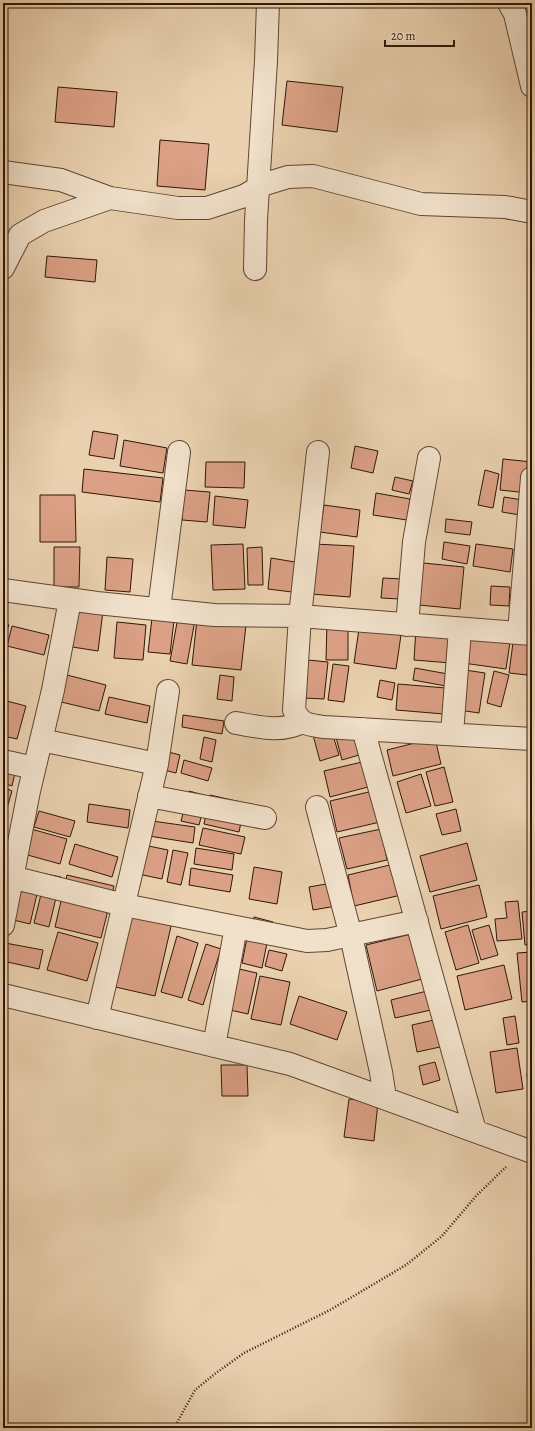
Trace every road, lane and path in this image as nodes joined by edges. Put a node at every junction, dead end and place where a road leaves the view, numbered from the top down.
1 (268, 3) edge
2 (509, 3) edge
3 (532, 86) edge
4 (3, 172) edge
5 (259, 188) junction
6 (110, 198) junction
7 (532, 212) edge
8 (3, 268) edge
9 (255, 270) dead end
10 (179, 452) dead end
11 (318, 452) dead end
12 (429, 458) dead end
13 (532, 478) edge
14 (3, 590) edge
15 (70, 600) junction
16 (159, 609) junction
17 (300, 616) junction
18 (407, 625) junction
19 (460, 629) junction
20 (526, 633) edge
21 (168, 691) dead end
22 (302, 722) junction
23 (236, 723) dead end
24 (363, 729) junction
25 (452, 734) junction
26 (532, 738) edge
27 (41, 740) junction
28 (3, 761) edge
29 (157, 764) junction
30 (34, 768) junction
31 (149, 796) junction
32 (317, 807) dead end
33 (264, 818) dead end
34 (8, 876) edge
35 (124, 905) junction
36 (417, 921) junction
37 (3, 925) edge
38 (236, 927) junction
39 (351, 936) junction
40 (3, 995) edge
41 (96, 1018) junction
42 (214, 1046) junction
43 (385, 1098) junction
44 (475, 1131) junction
45 (528, 1150) edge
46 (174, 1428) edge

1 - 5 street
2 - 3 street
4 - 6 street
5 - 6 street
5 - 7 street
5 - 9 street
6 - 8 street
10 - 16 street
11 - 17 street
12 - 18 street
13 - 20 street
14 - 15 street
15 - 16 street
15 - 27 street
16 - 17 street
17 - 18 street
17 - 22 street
18 - 19 street
19 - 20 street
19 - 25 street
21 - 29 street
22 - 23 street
22 - 24 street
24 - 25 street
24 - 36 street
25 - 26 street
27 - 29 street
27 - 30 street
28 - 30 street
29 - 31 street
30 - 34 street
31 - 33 street
31 - 35 street
32 - 39 street
34 - 35 street
34 - 37 street
35 - 38 street
35 - 41 street
36 - 39 street
36 - 44 street
38 - 39 street
38 - 42 street
39 - 43 street
40 - 41 street
41 - 42 street
42 - 43 street
43 - 44 street
44 - 45 street
45 - 46 path

